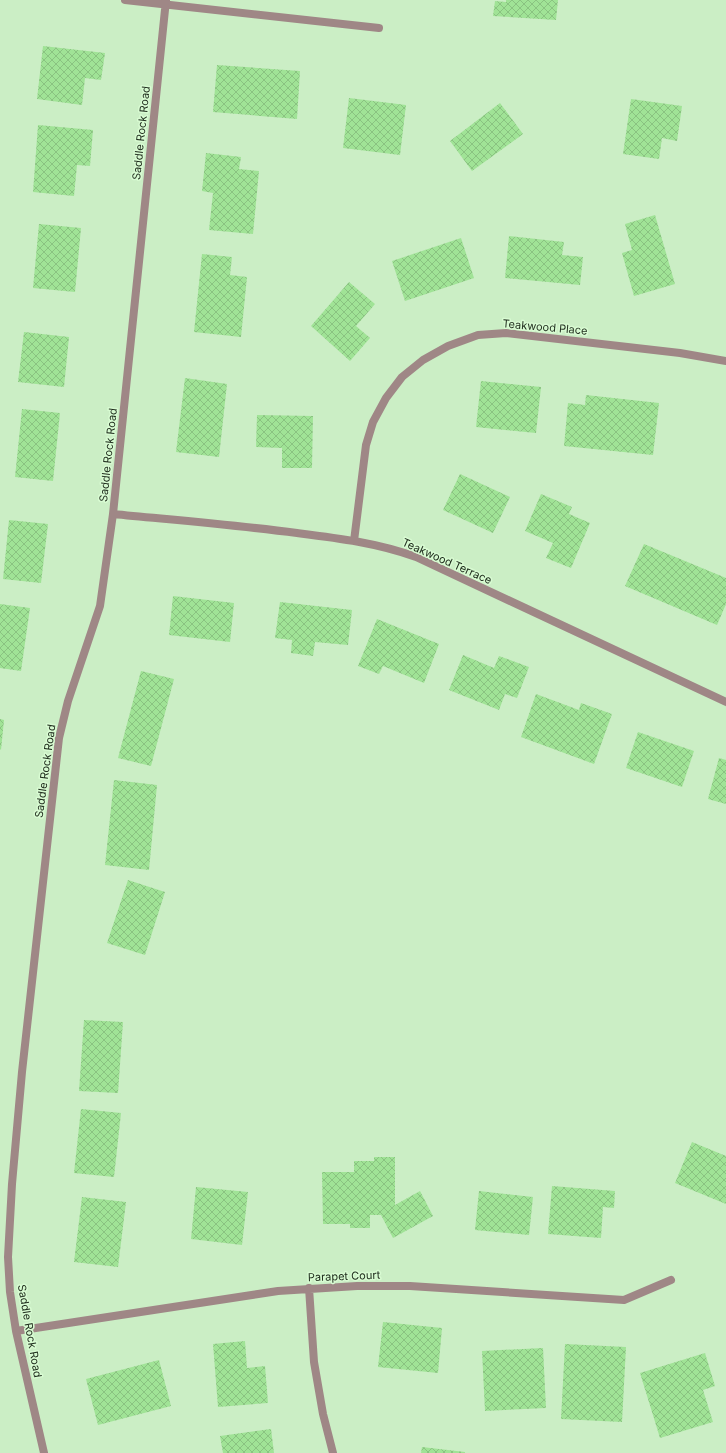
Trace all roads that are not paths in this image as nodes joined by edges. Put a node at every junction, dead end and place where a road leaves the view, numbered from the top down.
1 (125, 0) edge
2 (166, 2) edge
3 (379, 28) dead end
4 (726, 361) edge
5 (113, 514) junction
6 (354, 541) junction
7 (726, 702) edge
8 (671, 1280) dead end
9 (309, 1288) junction
10 (16, 1331) junction
11 (44, 1453) edge
12 (333, 1453) edge

1 - 2 street
2 - 3 street
2 - 5 street, Saddle Rock Road
4 - 6 street, Teakwood Place
5 - 6 street, Teakwood Terrace
5 - 10 street, Saddle Rock Road
6 - 7 street, Teakwood Terrace
8 - 9 street, Parapet Court
9 - 10 street, Parapet Court
9 - 12 street
10 - 11 street, Saddle Rock Road

